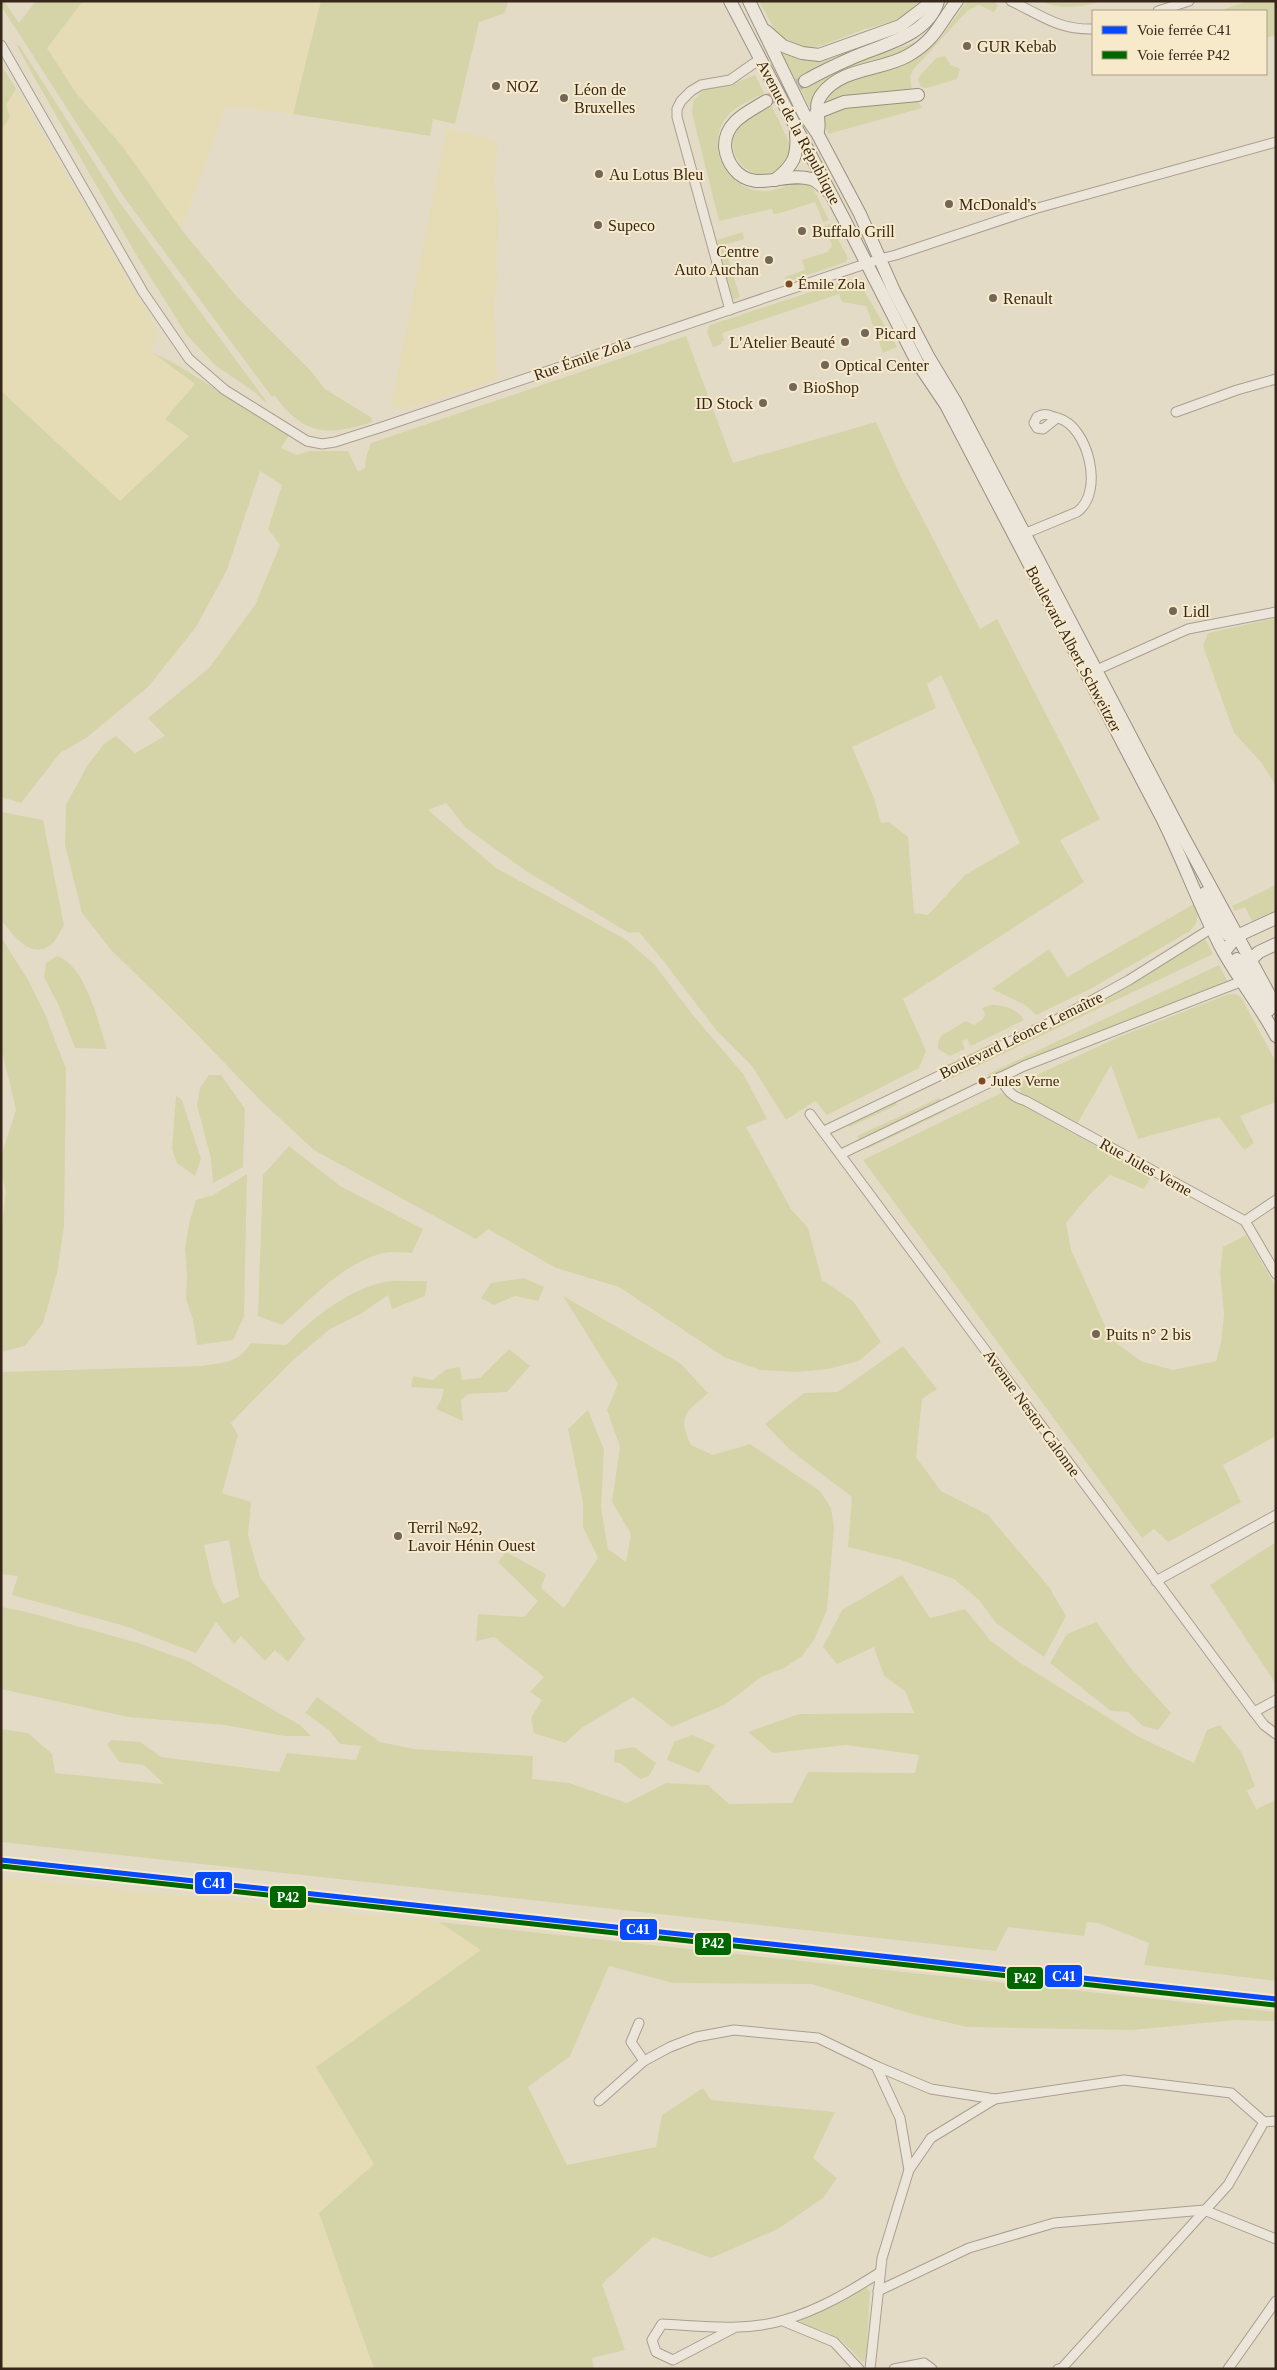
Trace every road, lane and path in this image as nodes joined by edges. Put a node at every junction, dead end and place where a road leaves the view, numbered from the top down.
1 (730, 1) edge
2 (748, 1) edge
3 (933, 1) edge
4 (938, 1) edge
5 (957, 1) edge
6 (1189, 1) edge
7 (1015, 2) edge
8 (1161, 10) edge
9 (949, 12) junction
10 (762, 27) junction
11 (1092, 28) edge
12 (1, 45) edge
13 (883, 47) junction
14 (760, 59) junction
15 (805, 81) tunnel mouth
16 (918, 95) dead end
17 (766, 101) tunnel mouth
18 (816, 113) junction
19 (796, 128) junction
20 (817, 133) junction
21 (1276, 142) edge
22 (775, 180) junction
23 (830, 193) junction
24 (880, 259) junction
25 (866, 264) junction
26 (730, 310) junction
27 (1276, 379) edge
28 (1176, 412) dead end
29 (1057, 418) dead end
30 (1020, 535) junction
31 (1276, 612) edge
32 (1092, 672) junction
33 (1276, 918) edge
34 (1226, 938) junction
35 (1276, 944) edge
36 (1245, 970) junction
37 (1276, 1007) edge
38 (1276, 1020) edge
39 (1276, 1036) edge
40 (1000, 1077) junction
41 (810, 1114) dead end
42 (824, 1131) junction
43 (841, 1154) junction
44 (1276, 1200) edge
45 (1246, 1221) junction
46 (1276, 1274) edge
47 (1276, 1515) edge
48 (1156, 1581) junction
49 (1276, 1700) edge
50 (1254, 1712) junction
51 (1276, 1734) edge
52 (639, 2023) dead end
53 (644, 2061) junction
54 (876, 2066) junction
55 (995, 2099) junction
56 (599, 2101) dead end
57 (1276, 2121) edge
58 (1264, 2122) junction
59 (909, 2170) junction
60 (1204, 2210) junction
61 (1276, 2239) edge
62 (880, 2273) junction
63 (878, 2291) junction
64 (1276, 2301) edge
65 (782, 2321) junction
66 (736, 2327) junction
67 (1060, 2368) edge
68 (859, 2369) edge
69 (870, 2369) edge
70 (894, 2369) edge
71 (932, 2369) edge
72 (1228, 2369) edge

1 - 14 main road, Avenue de la République
2 - 10 main road, Avenue de la République
3 - 10 main road
4 - 13 main road
5 - 9 main road
6 - 8 street
7 - 11 street
9 - 13 main road
9 - 18 main road
10 - 20 main road, Avenue de la République
12 - 26 street, Rue Émile Zola
13 - 15 main road
14 - 19 main road, Avenue de la République
14 - 26 street
16 - 18 main road
17 - 22 main road
18 - 20 main road
19 - 22 main road
19 - 23 main road, Avenue de la République
20 - 24 main road, Avenue de la République
21 - 24 street, Rue Émile Zola
22 - 23 main road
23 - 25 main road, Avenue de la République
24 - 25 street, Rue Émile Zola
24 - 30 main road, Boulevard Albert Schweitzer
25 - 26 street, Rue Émile Zola
25 - 30 main road, Boulevard Albert Schweitzer
27 - 28 street
29 - 30 street
30 - 32 main road, Boulevard Albert Schweitzer
31 - 32 street
32 - 34 main road, Boulevard Albert Schweitzer
32 - 34 main road, Boulevard Albert Schweitzer
33 - 34 main road
34 - 36 main road, Boulevard Albert Schweitzer
34 - 36 main road, Boulevard Albert Schweitzer
34 - 42 street, Boulevard Léonce Lemaître
35 - 36 main road
36 - 37 main road, Boulevard Albert Schweitzer
36 - 38 main road
36 - 39 main road, Boulevard Albert Schweitzer
36 - 40 street, Boulevard Léonce Lemaître
40 - 43 street, Boulevard Léonce Lemaître
40 - 45 street, Rue Jules Verne
41 - 42 street, Avenue Nestor Calonne
42 - 43 street, Avenue Nestor Calonne
43 - 48 street, Avenue Nestor Calonne
44 - 45 street
45 - 46 street
47 - 48 street
48 - 50 street, Avenue Nestor Calonne
49 - 50 street
50 - 51 street, Avenue Nestor Calonne
52 - 53 street
53 - 54 street
53 - 56 street
54 - 55 street
54 - 59 street
55 - 58 street
55 - 59 street
57 - 58 street
58 - 60 street
59 - 62 street
60 - 61 street
60 - 63 street
60 - 67 street
62 - 63 street
62 - 65 street
63 - 69 street
64 - 72 street
65 - 66 street
65 - 68 street
66 - 66 street
70 - 71 street

